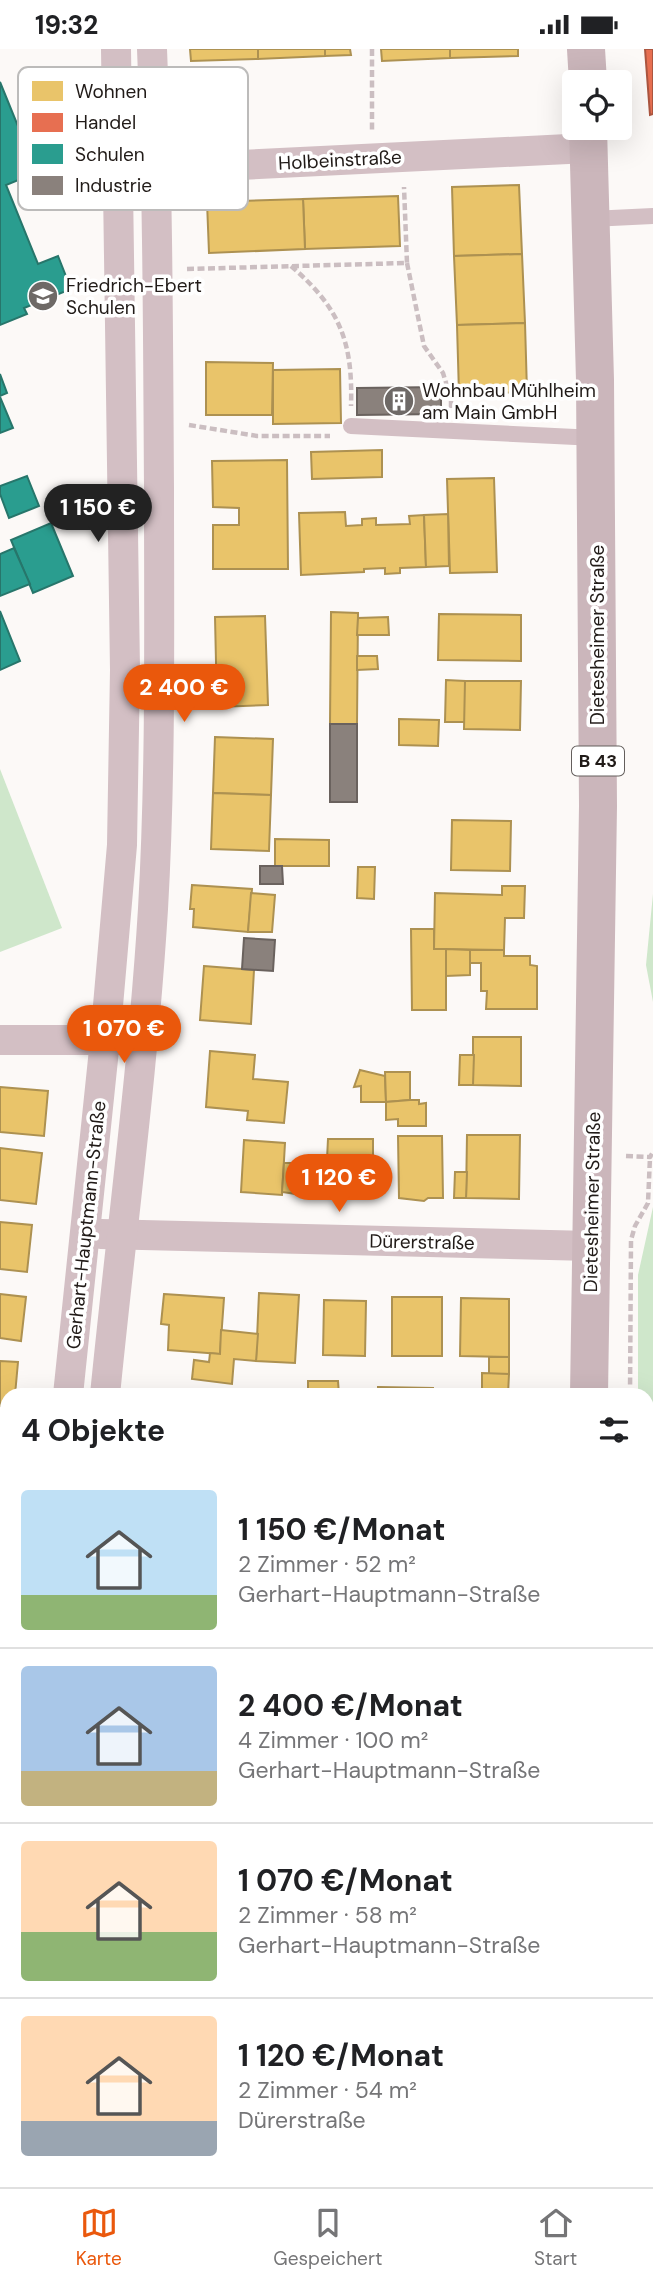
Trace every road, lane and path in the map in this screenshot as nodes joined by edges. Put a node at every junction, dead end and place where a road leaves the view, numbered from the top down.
1 (116, 49) edge
2 (152, 49) edge
3 (372, 49) edge
4 (586, 49) edge
5 (117, 67) edge
6 (153, 67) edge
7 (587, 70) edge
8 (568, 140) edge
9 (588, 140) edge
10 (402, 157) junction
11 (372, 158) junction
12 (248, 164) edge
13 (120, 210) edge
14 (157, 210) edge
15 (653, 216) edge
16 (591, 219) junction
17 (407, 263) junction
18 (291, 266) junction
19 (158, 270) junction
20 (158, 420) junction
21 (351, 426) junction
22 (450, 429) junction
23 (596, 438) junction
24 (0, 1040) edge
25 (105, 1040) junction
26 (143, 1040) junction
27 (650, 1157) dead end
28 (86, 1234) junction
29 (121, 1234) junction
30 (591, 1245) junction
31 (69, 1388) edge
32 (106, 1388) edge
33 (589, 1388) edge
34 (630, 1388) edge

1 - 5 street, Gerhart-Hauptmann-Straße
2 - 6 street, Gerhart-Hauptmann-Straße
3 - 11 path
4 - 7 main road
8 - 10 street, Holbeinstraße
9 - 16 main road, Dietesheimer Straße / B 43
10 - 11 street, Holbeinstraße
10 - 17 path
11 - 12 street, Holbeinstraße
13 - 25 street, Gerhart-Hauptmann-Straße
14 - 19 street, Gerhart-Hauptmann-Straße
15 - 16 lane
16 - 23 main road, Dietesheimer Straße / B 43
17 - 18 path
17 - 22 path
18 - 19 path
18 - 21 path
19 - 20 street, Gerhart-Hauptmann-Straße
20 - 21 path
20 - 26 street, Gerhart-Hauptmann-Straße
21 - 22 lane
22 - 23 lane
23 - 30 main road, Dietesheimer Straße / B 43
24 - 25 street
25 - 26 street
25 - 28 street, Gerhart-Hauptmann-Straße
26 - 29 street, Gerhart-Hauptmann-Straße
27 - 34 path
28 - 29 street, Dürerstraße
28 - 31 street, Gerhart-Hauptmann-Straße
29 - 30 street, Dürerstraße
29 - 32 street, Gerhart-Hauptmann-Straße
30 - 33 main road, Dietesheimer Straße / B 43

